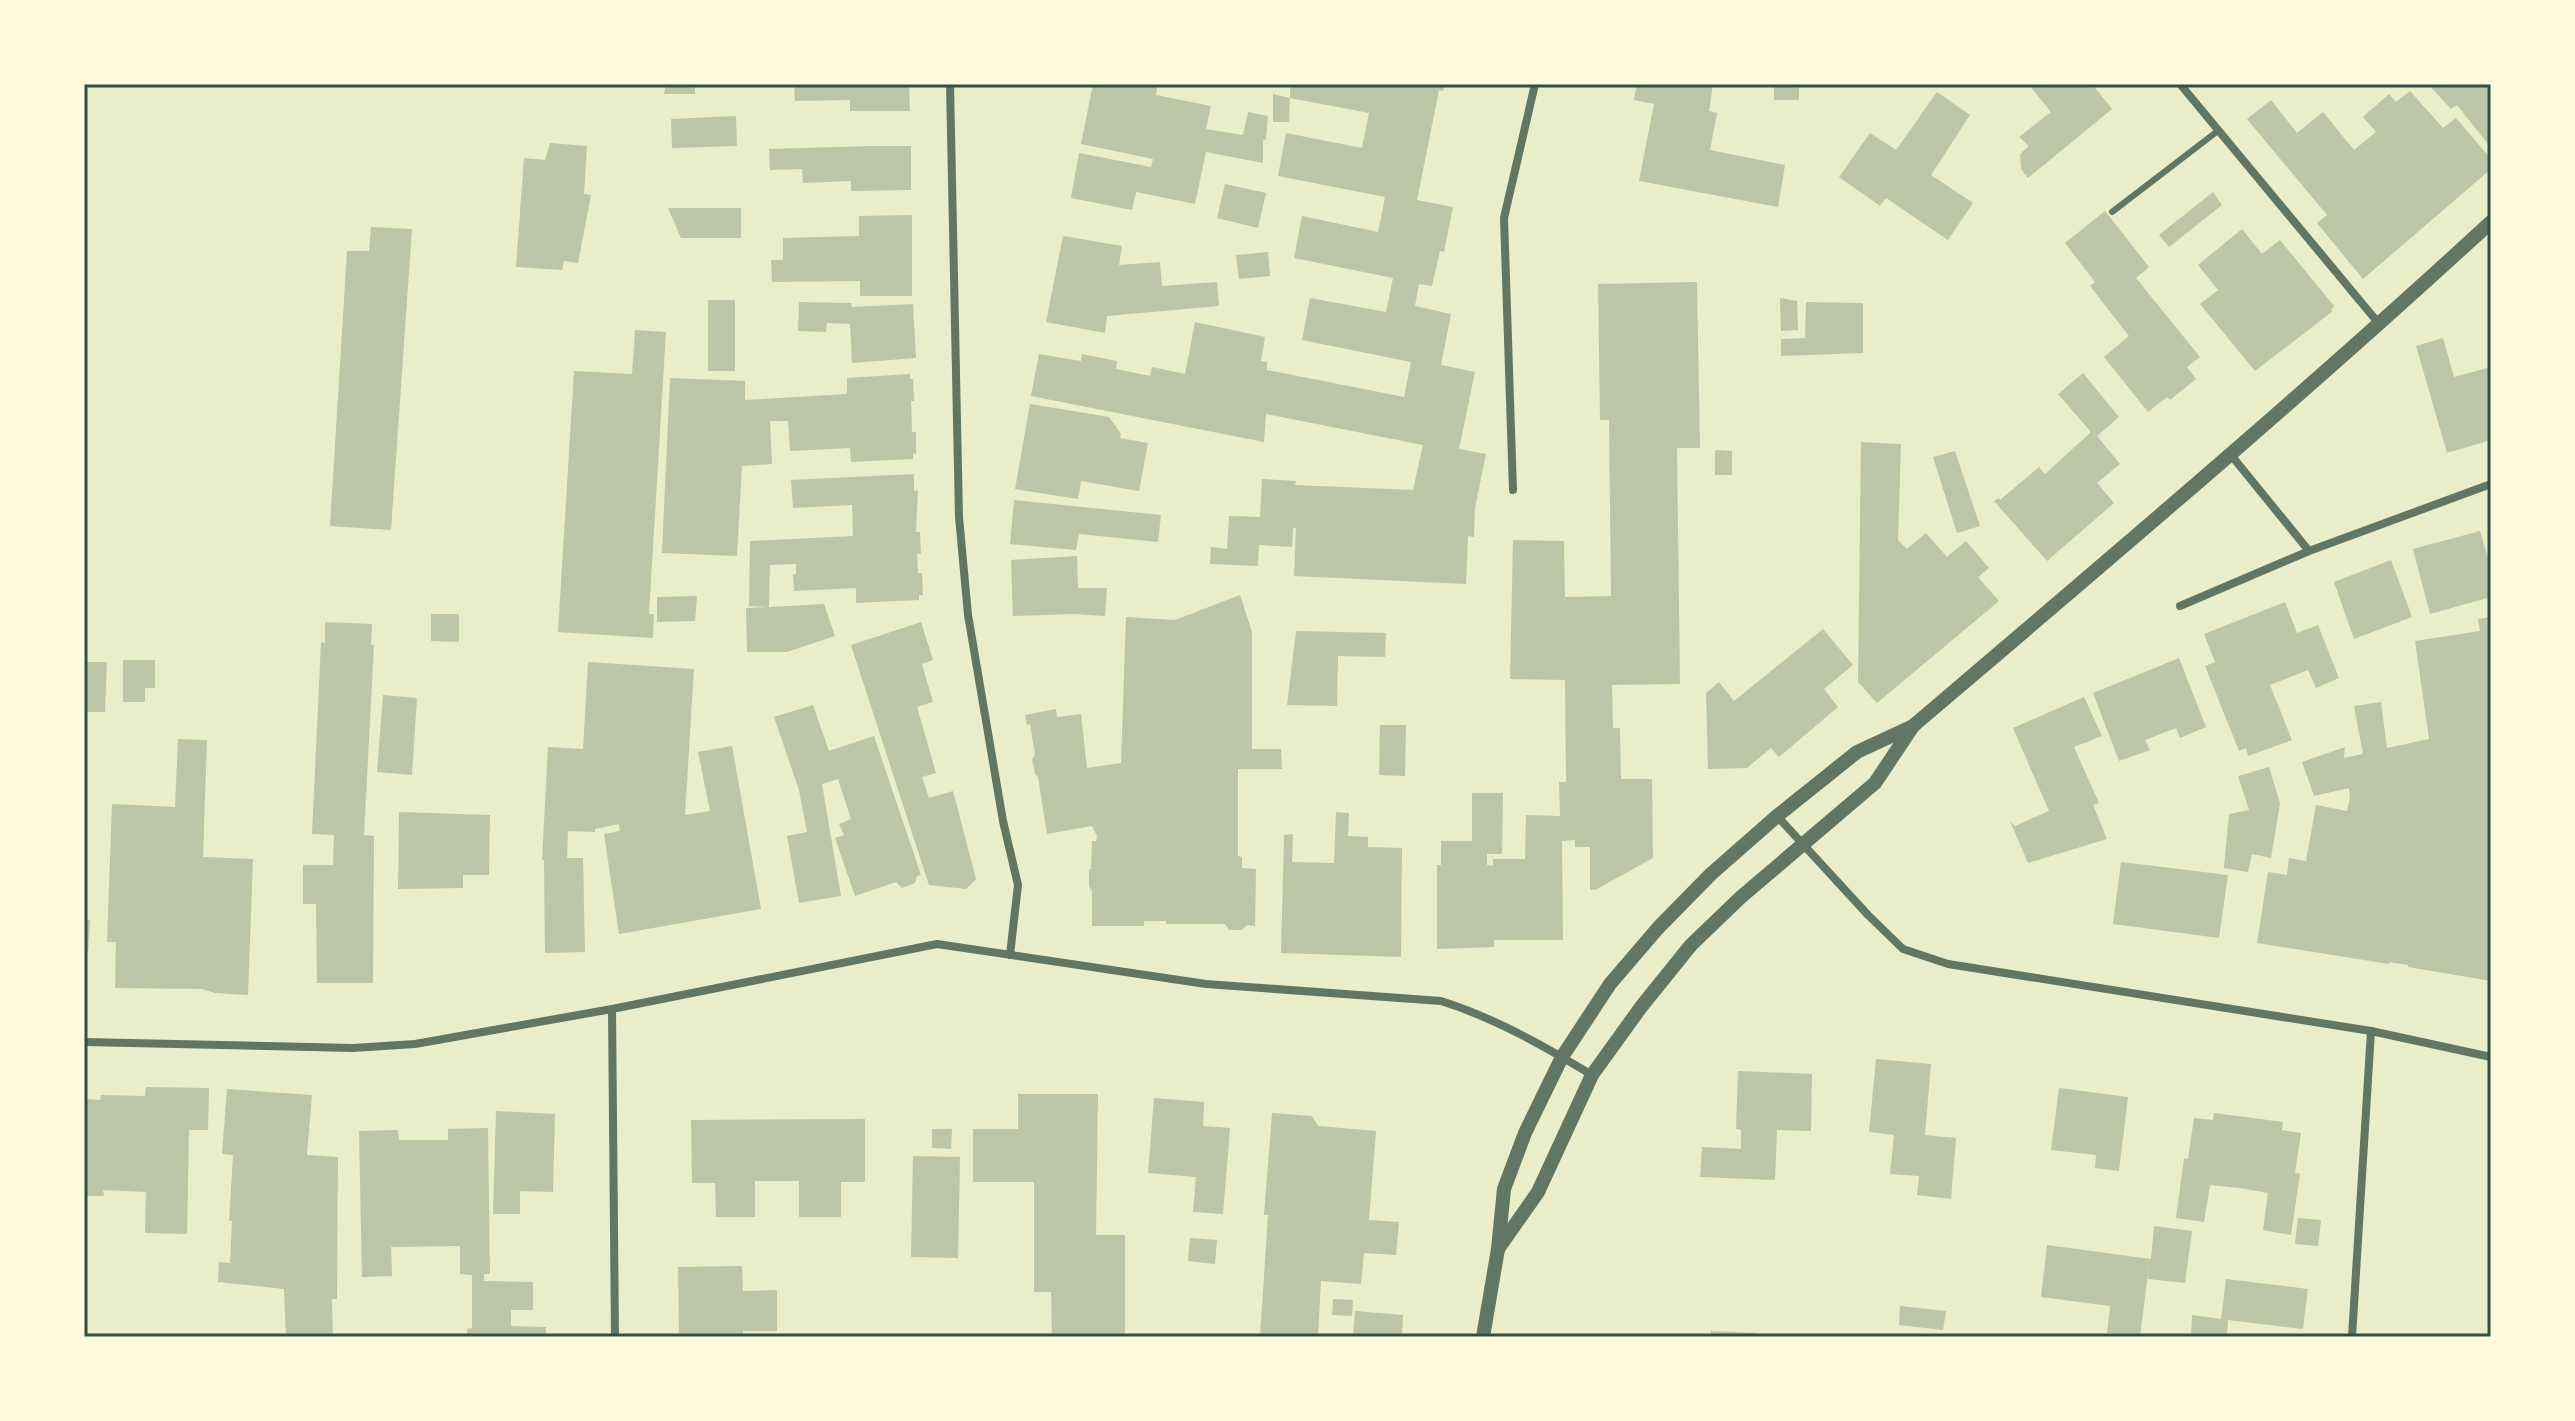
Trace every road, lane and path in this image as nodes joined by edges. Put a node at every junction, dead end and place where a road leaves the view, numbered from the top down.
1 (950, 84) edge
2 (1535, 84) edge
3 (2180, 84) edge
4 (2219, 130) junction
5 (2112, 212) dead end
6 (2491, 222) edge
7 (2380, 325) junction
8 (2231, 455) junction
9 (2491, 484) edge
10 (1513, 490) dead end
11 (2309, 551) junction
12 (2180, 606) dead end
13 (1913, 726) junction
14 (1777, 816) junction
15 (1802, 844) junction
16 (1010, 955) junction
17 (612, 1009) junction
18 (2371, 1031) junction
19 (84, 1042) edge
20 (1562, 1057) junction
21 (2491, 1057) edge
22 (1592, 1075) junction
23 (1498, 1249) junction
24 (615, 1337) edge
25 (1483, 1337) edge
26 (2352, 1337) edge

1 - 16 street
2 - 10 street
3 - 4 street
4 - 5 lane
4 - 7 street
6 - 7 street
7 - 8 street
8 - 11 street
8 - 13 street
9 - 11 street
11 - 12 street
13 - 14 street
13 - 15 street
14 - 15 street
14 - 20 street
15 - 18 street
15 - 22 street
16 - 17 street
16 - 20 street
17 - 19 street
17 - 24 street
18 - 21 street
18 - 26 street
20 - 22 street
20 - 23 street
22 - 23 street
23 - 25 street

